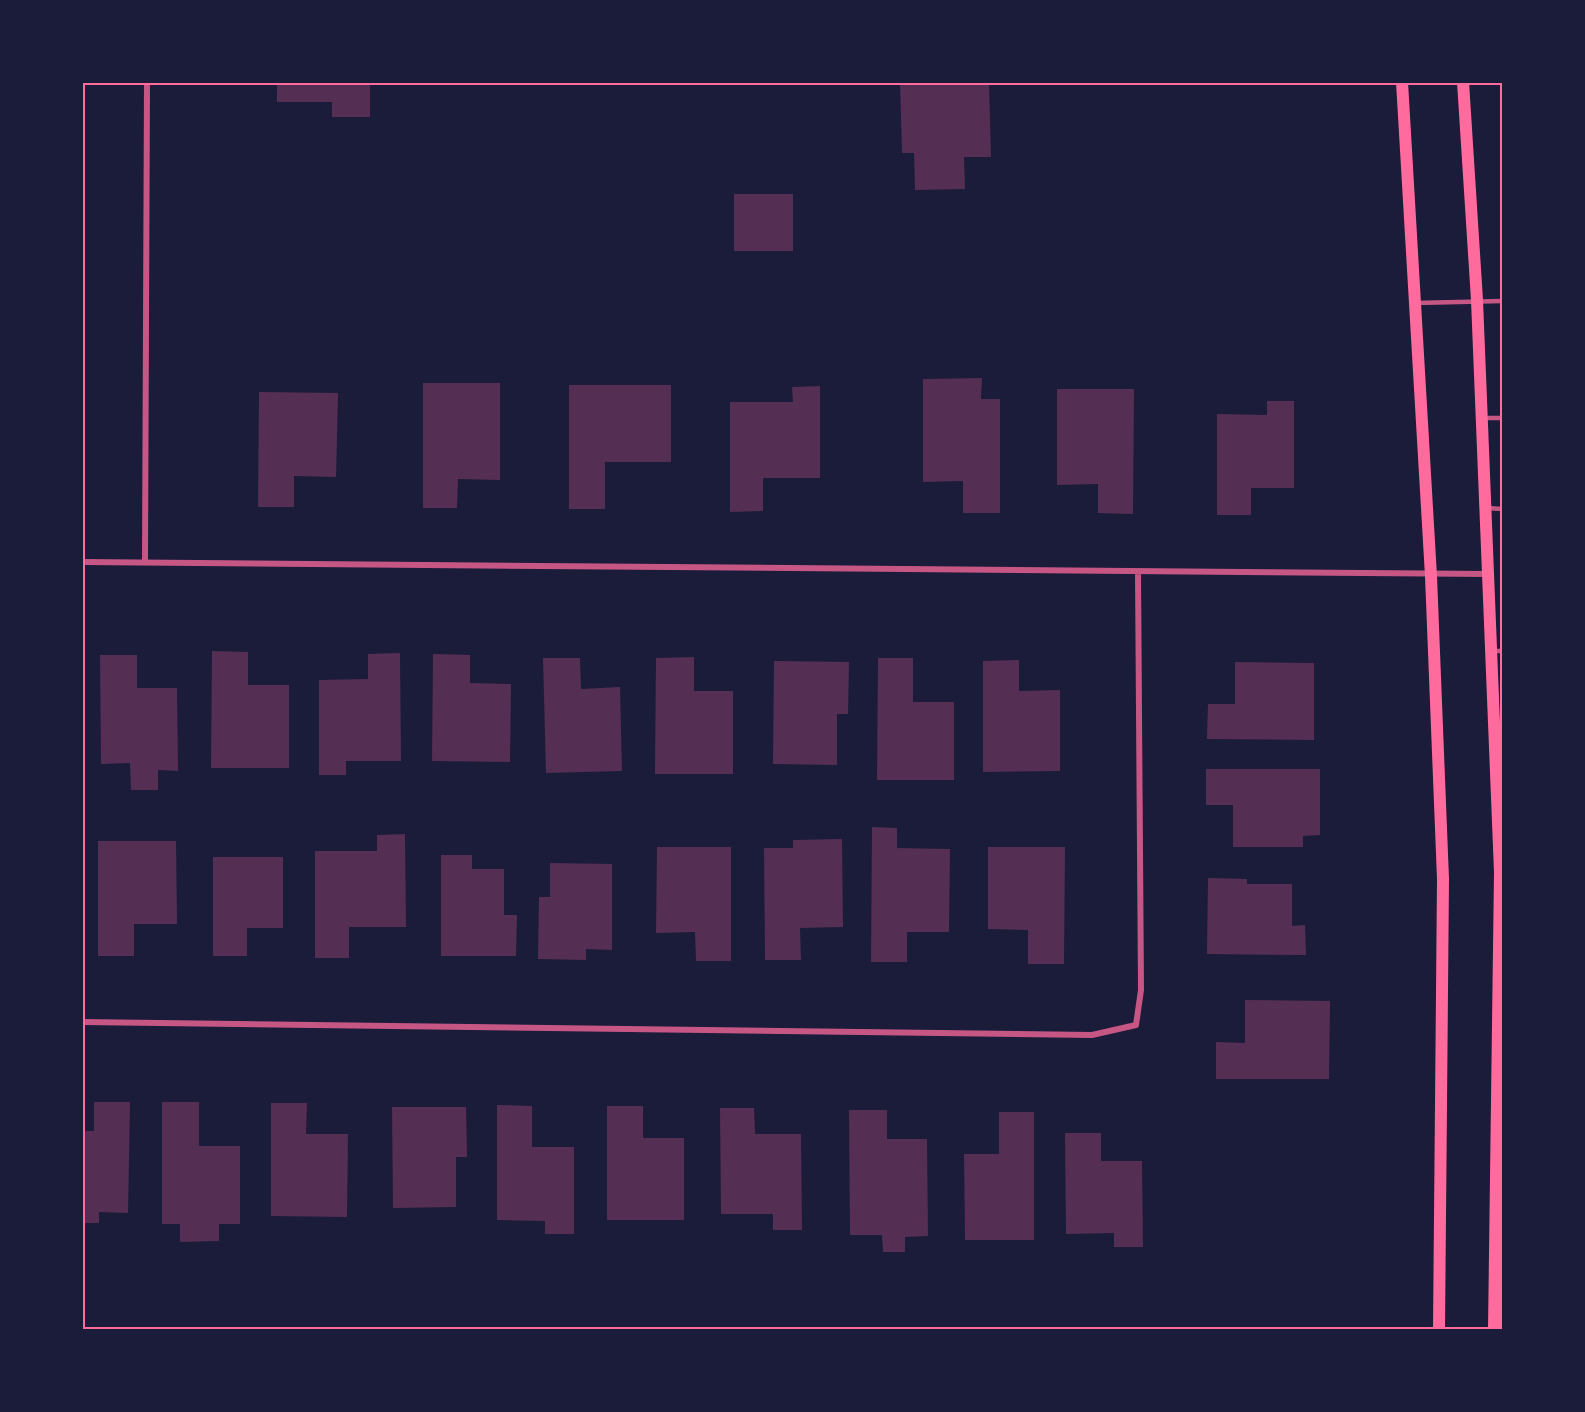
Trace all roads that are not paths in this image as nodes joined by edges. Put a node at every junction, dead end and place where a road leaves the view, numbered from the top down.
1 (147, 82) edge
2 (1402, 82) edge
3 (1463, 82) edge
4 (1477, 300) junction
5 (1503, 300) edge
6 (1415, 303) junction
7 (1482, 418) junction
8 (1503, 418) edge
9 (1485, 508) junction
10 (1503, 509) edge
11 (145, 561) junction
12 (82, 562) edge
13 (1138, 572) junction
14 (1489, 574) junction
15 (1431, 576) junction
16 (1498, 651) edge
17 (1501, 872) edge
18 (82, 1022) edge
19 (1439, 1329) edge
20 (1494, 1329) edge

1 - 11 street
2 - 6 main road
3 - 4 main road
4 - 5 lane
4 - 6 lane
4 - 7 main road
6 - 15 main road
7 - 8 lane
7 - 9 main road
9 - 10 lane
9 - 14 main road
11 - 12 street
11 - 13 street
13 - 15 street
13 - 18 street
14 - 15 street
14 - 16 main road
15 - 19 main road
16 - 17 main road
17 - 20 main road

